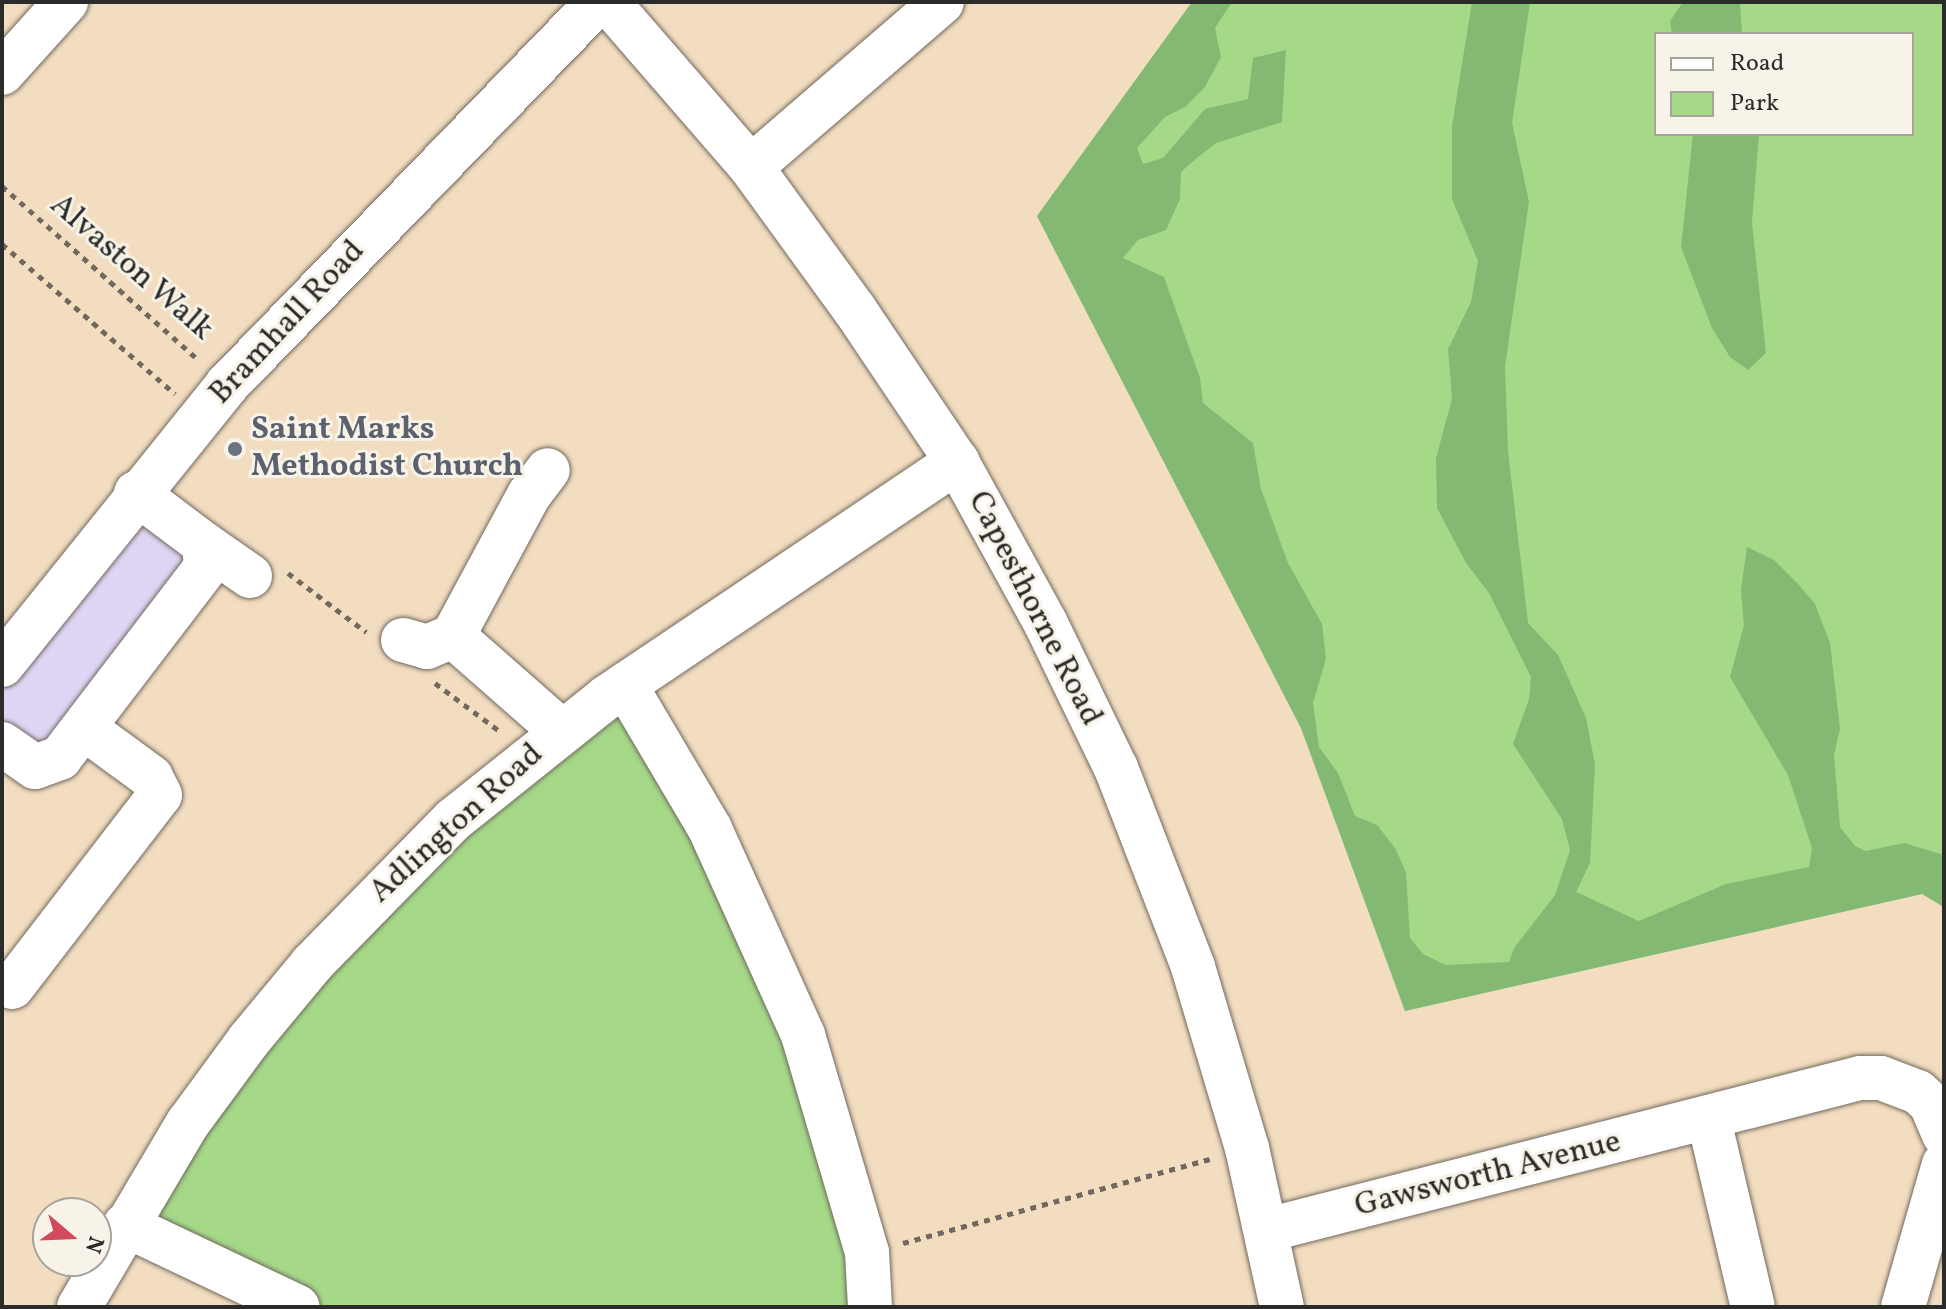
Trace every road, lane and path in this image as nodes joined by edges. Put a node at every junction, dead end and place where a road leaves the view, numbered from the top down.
1 (66, 2) edge
2 (598, 2) edge
3 (608, 2) edge
4 (942, 2) edge
5 (2, 73) edge
6 (751, 167) junction
7 (2, 186) edge
8 (2, 244) edge
9 (214, 400) junction
10 (957, 462) junction
11 (548, 470) dead end
12 (136, 493) junction
13 (204, 544) junction
14 (250, 576) dead end
15 (453, 636) junction
16 (403, 640) dead end
17 (2, 665) edge
18 (625, 685) junction
19 (84, 728) junction
20 (561, 731) junction
21 (2, 744) edge
22 (12, 987) dead end
23 (1709, 1120) junction
24 (1944, 1134) edge
25 (1247, 1148) junction
26 (1944, 1164) edge
27 (125, 1225) junction
28 (1267, 1230) junction
29 (875, 1290) edge
30 (79, 1307) edge
31 (298, 1307) edge
32 (1282, 1307) edge
33 (1753, 1307) edge
34 (1903, 1307) edge

1 - 5 street
2 - 9 street, Bramhall Road
3 - 6 street, Capesthorne Road
4 - 6 street
6 - 10 street, Capesthorne Road
7 - 9 path, Alvaston Walk
8 - 9 path, Alvaston Walk
9 - 12 street, Bramhall Road
10 - 18 street, Adlington Road
10 - 25 street, Capesthorne Road
11 - 15 street
12 - 13 street
12 - 17 street, Bramhall Road
13 - 14 street
13 - 19 street
15 - 16 street
15 - 20 street
18 - 20 street, Adlington Road
18 - 29 street
19 - 21 street
19 - 22 street
20 - 27 street, Adlington Road
23 - 24 street, Gawsworth Avenue
23 - 28 street, Gawsworth Avenue
23 - 33 street
25 - 28 street, Capesthorne Road
25 - 29 path
26 - 34 street
27 - 30 street, Adlington Road
27 - 31 street
28 - 32 street, Capesthorne Road

